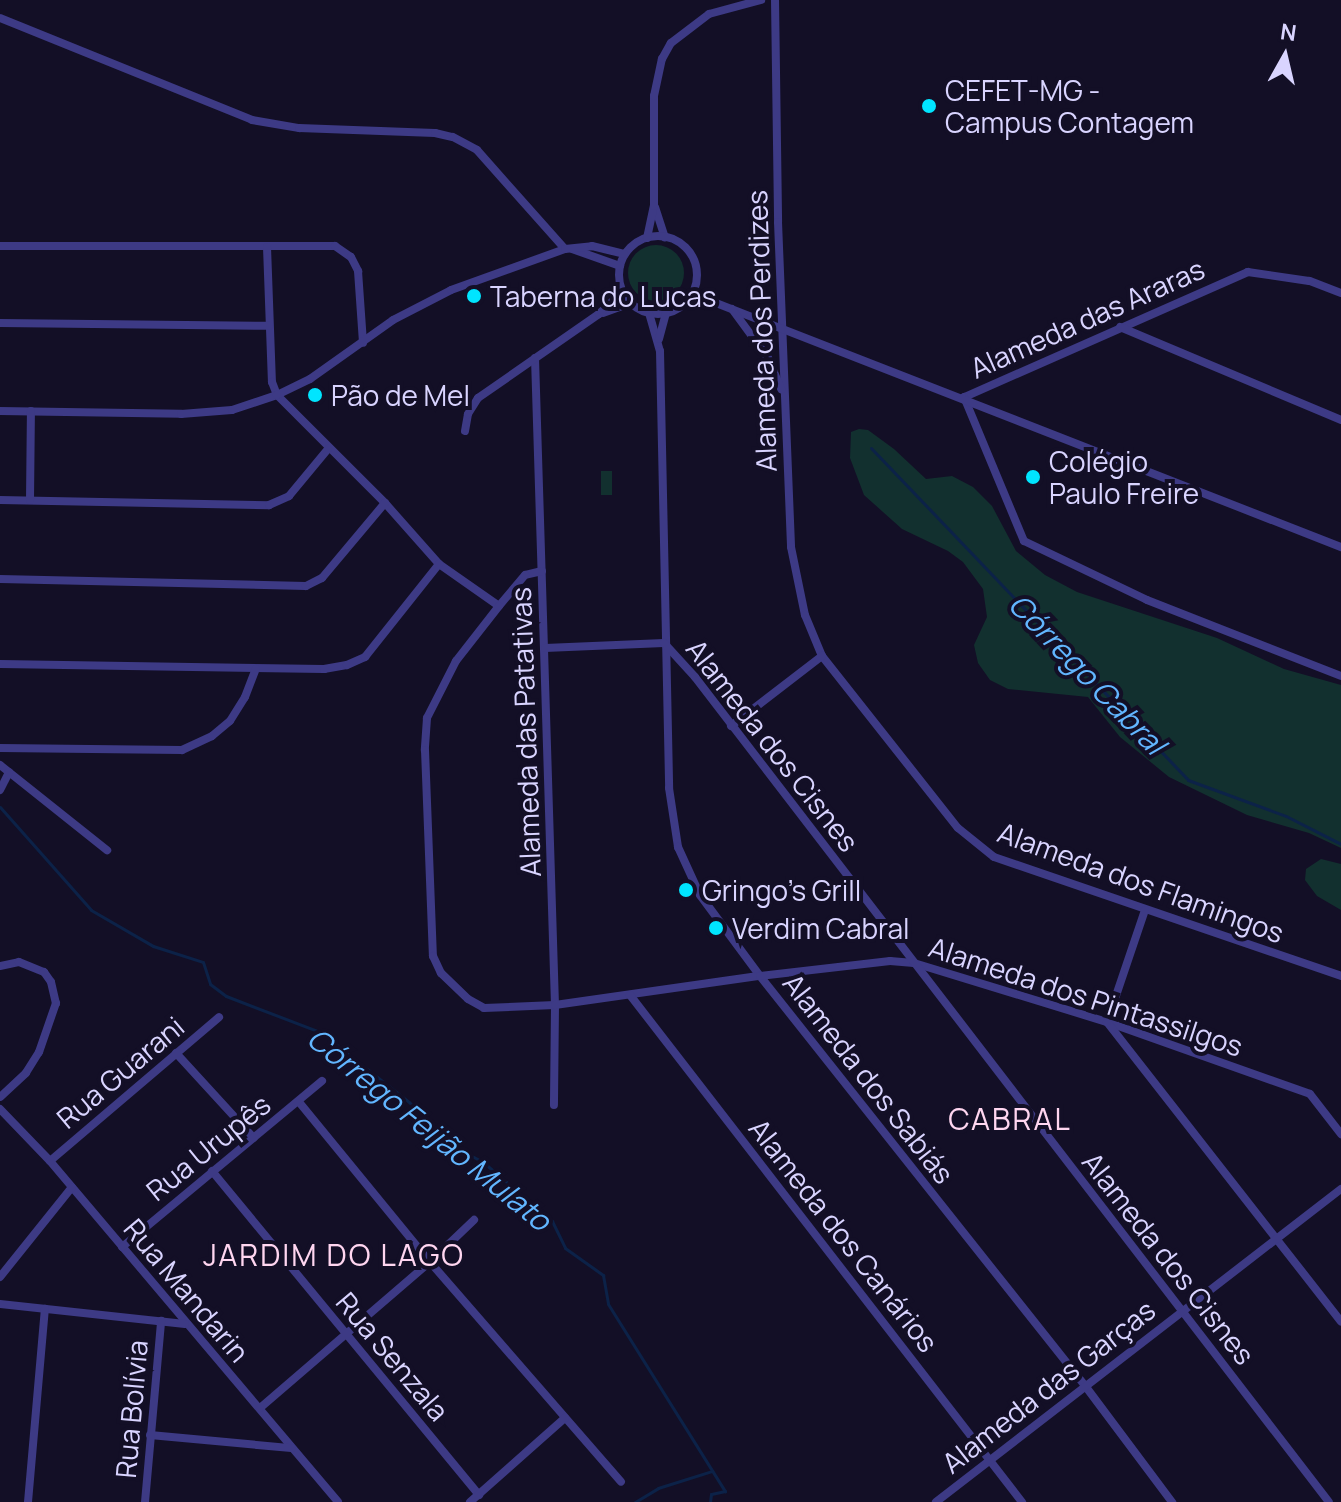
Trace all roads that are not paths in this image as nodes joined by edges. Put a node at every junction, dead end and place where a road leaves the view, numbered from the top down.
1 (761, 0) edge
2 (775, 0) edge
3 (0, 18) edge
4 (654, 206) junction
5 (665, 237) junction
6 (647, 238) junction
7 (0, 246) edge
8 (267, 247) junction
9 (568, 249) junction
10 (624, 254) junction
11 (620, 266) junction
12 (622, 292) junction
13 (1341, 293) edge
14 (693, 294) junction
15 (631, 303) junction
16 (732, 308) junction
17 (649, 313) junction
18 (666, 313) junction
19 (599, 314) junction
20 (0, 323) edge
21 (269, 326) junction
22 (782, 327) junction
23 (1120, 327) junction
24 (659, 341) junction
25 (363, 343) junction
26 (535, 358) junction
27 (277, 395) junction
28 (784, 396) junction
29 (964, 397) junction
30 (0, 411) edge
31 (31, 411) junction
32 (1341, 420) edge
33 (465, 431) dead end
34 (328, 449) junction
35 (0, 500) edge
36 (30, 500) junction
37 (385, 503) junction
38 (1341, 547) edge
39 (439, 564) junction
40 (542, 571) junction
41 (0, 579) edge
42 (499, 606) junction
43 (664, 643) junction
44 (545, 648) junction
45 (822, 656) junction
46 (0, 664) edge
47 (256, 669) junction
48 (1341, 676) edge
49 (731, 726) junction
50 (0, 748) edge
51 (0, 765) edge
52 (9, 772) junction
53 (0, 790) edge
54 (107, 850) dead end
55 (1145, 910) junction
56 (914, 963) junction
57 (0, 966) edge
58 (760, 976) junction
59 (1341, 976) edge
60 (630, 995) junction
61 (555, 1005) junction
62 (219, 1017) dead end
63 (1107, 1022) junction
64 (176, 1053) junction
65 (322, 1081) dead end
66 (0, 1097) edge
67 (299, 1102) junction
68 (554, 1105) dead end
69 (0, 1109) edge
70 (1341, 1134) edge
71 (254, 1138) junction
72 (50, 1161) junction
73 (212, 1171) junction
74 (72, 1187) junction
75 (1341, 1189) edge
76 (474, 1220) dead end
77 (1279, 1239) junction
78 (122, 1247) junction
79 (430, 1262) junction
80 (0, 1277) edge
81 (0, 1304) edge
82 (45, 1309) junction
83 (1181, 1310) junction
84 (161, 1321) junction
85 (1341, 1321) edge
86 (186, 1324) junction
87 (345, 1333) junction
88 (1086, 1387) junction
89 (260, 1408) junction
90 (565, 1418) junction
91 (150, 1435) junction
92 (291, 1448) junction
93 (989, 1458) junction
94 (621, 1482) dead end
95 (479, 1495) junction
96 (28, 1502) edge
97 (145, 1502) edge
98 (338, 1502) edge
99 (470, 1502) edge
100 (936, 1502) edge
101 (1022, 1502) edge
102 (1172, 1502) edge
103 (1329, 1502) edge

1 - 4 street
2 - 22 street, Alameda dos Perdizes
3 - 9 street
4 - 5 street
4 - 6 street
5 - 6 street
5 - 14 street
6 - 10 street
7 - 8 street
8 - 21 street
8 - 25 street
9 - 10 street
9 - 11 street
9 - 25 street
10 - 11 street
11 - 12 street
12 - 15 street
12 - 19 street
13 - 23 street, Alameda das Araras
14 - 16 street
14 - 18 street
15 - 17 street
15 - 19 street
16 - 22 street
16 - 28 street
17 - 18 street
17 - 24 street, Alameda dos Sabiás
18 - 24 street, Alameda dos Sabiás
19 - 26 street
20 - 21 street
21 - 27 street
22 - 28 street, Alameda dos Perdizes
22 - 29 street
23 - 29 street, Alameda das Araras
23 - 32 street
24 - 43 street, Alameda dos Sabiás
25 - 27 street
26 - 33 street
26 - 40 street, Alameda das Patativas
27 - 31 street
27 - 34 street
28 - 45 street, Alameda dos Perdizes
29 - 38 street
29 - 48 street, Alameda das Araras
30 - 31 street
31 - 36 street
34 - 36 street
34 - 37 street
35 - 36 street
37 - 39 street
37 - 41 street
39 - 42 street
39 - 47 street
40 - 42 street, Alameda dos Pintassilgos
40 - 44 street, Alameda das Patativas
42 - 61 street, Alameda dos Pintassilgos
43 - 44 street, Alameda dos Cisnes
43 - 49 street, Alameda dos Cisnes
43 - 58 street, Alameda dos Sabiás
44 - 61 street, Alameda das Patativas
45 - 49 street
45 - 55 street, Alameda dos Flamingos
46 - 47 street
47 - 50 street
49 - 56 street, Alameda dos Cisnes
51 - 52 street
52 - 53 street
52 - 54 street
55 - 59 street, Alameda dos Flamingos
55 - 63 street
56 - 58 street, Alameda dos Pintassilgos
56 - 63 street, Alameda dos Pintassilgos
56 - 83 street, Alameda dos Cisnes
57 - 66 street
58 - 60 street, Alameda dos Pintassilgos
58 - 88 street, Alameda dos Sabiás
60 - 61 street, Alameda dos Pintassilgos
60 - 93 street, Alameda dos Canários
61 - 68 street, Alameda das Patativas
62 - 64 street, Rua Guarani
63 - 70 street, Alameda dos Pintassilgos
63 - 77 street
64 - 71 street
64 - 72 street, Rua Guarani
65 - 67 street, Rua Urupês
67 - 71 street, Rua Urupês
67 - 79 street
69 - 72 street, Rua Mandarin
71 - 73 street, Rua Urupês
72 - 74 street, Rua Mandarin
73 - 78 street, Rua Urupês
73 - 87 street, Rua Senzala
74 - 78 street, Rua Mandarin
74 - 80 street
75 - 77 street, Alameda das Garças
76 - 79 street
77 - 83 street, Alameda das Garças
77 - 85 street
78 - 86 street, Rua Mandarin
79 - 87 street
79 - 90 street
81 - 82 street
82 - 84 street
82 - 96 street
83 - 88 street, Alameda das Garças
83 - 103 street, Alameda dos Cisnes
84 - 86 street
84 - 91 street, Rua Bolívia
86 - 89 street, Rua Mandarin
87 - 89 street
87 - 95 street, Rua Senzala
88 - 93 street, Alameda das Garças
88 - 102 street, Alameda dos Sabiás
89 - 92 street, Rua Mandarin
90 - 94 street
90 - 95 street
91 - 92 street
91 - 97 street, Rua Bolívia
92 - 98 street, Rua Mandarin
93 - 100 street, Alameda das Garças
93 - 101 street, Alameda dos Canários
95 - 99 street

